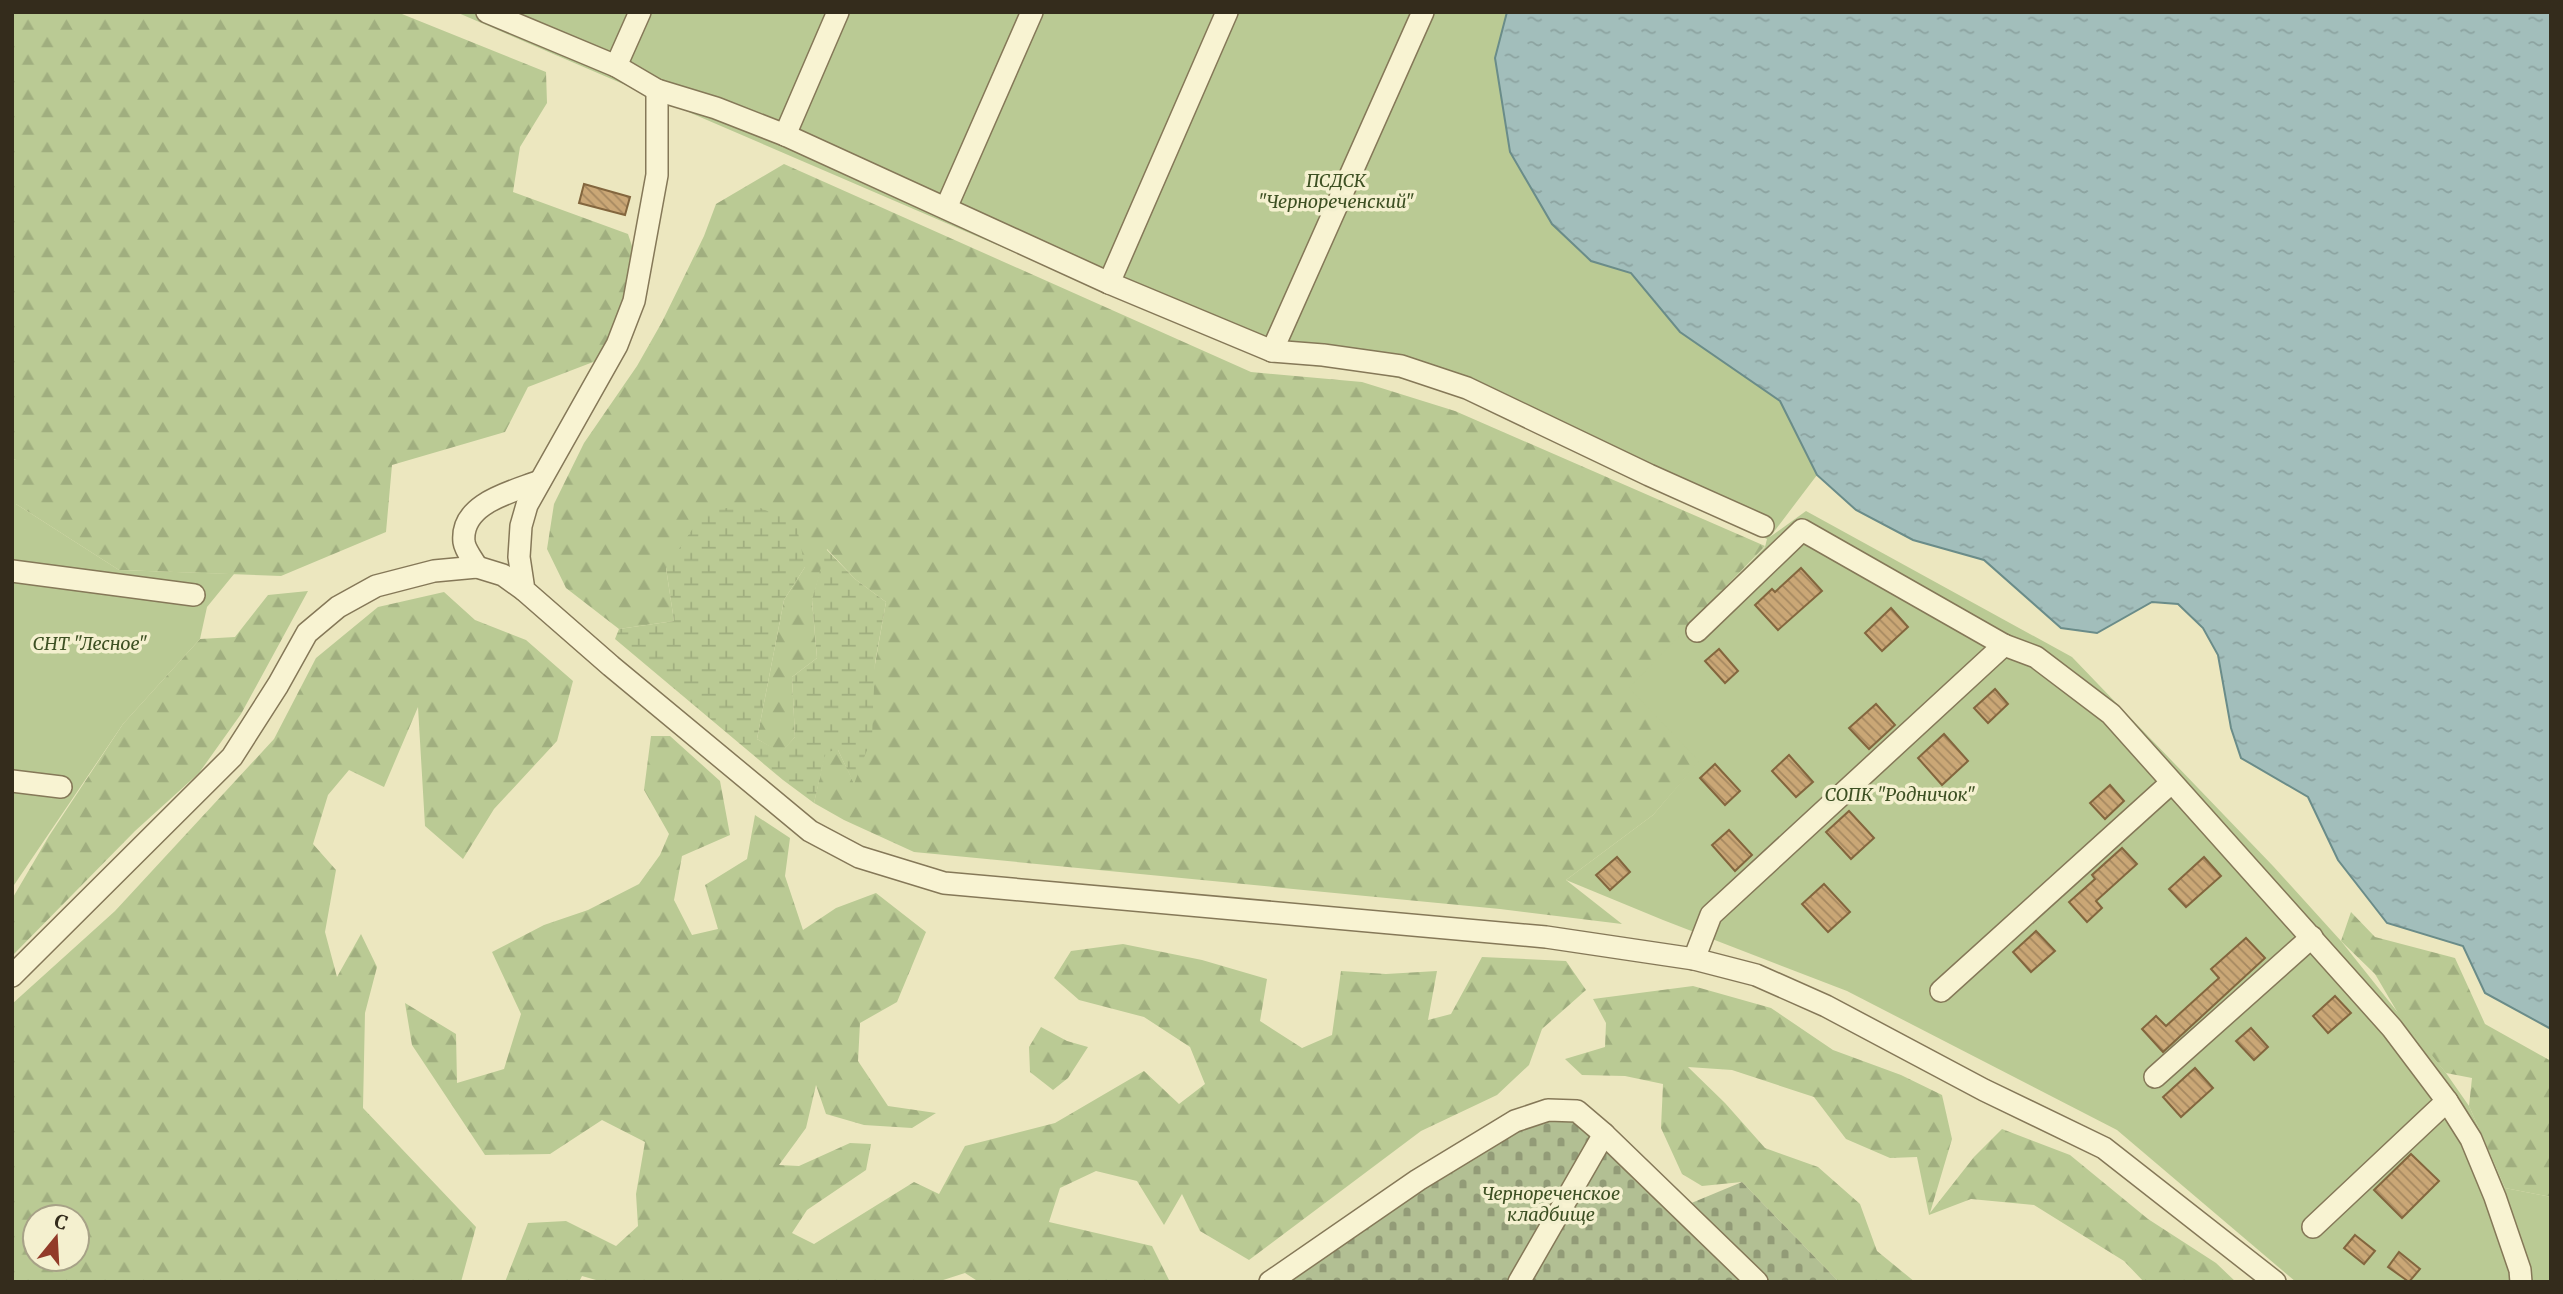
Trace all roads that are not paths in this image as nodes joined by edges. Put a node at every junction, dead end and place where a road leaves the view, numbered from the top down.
1 (487, 12) edge
2 (640, 12) edge
3 (838, 12) edge
4 (1032, 12) edge
5 (1227, 12) edge
6 (1423, 12) edge
7 (617, 66) junction
8 (657, 90) junction
9 (785, 135) junction
10 (946, 208) junction
11 (1109, 283) junction
12 (1272, 351) junction
13 (540, 481) junction
14 (1763, 526) dead end
15 (477, 567) junction
16 (12, 571) edge
17 (524, 590) junction
18 (194, 595) dead end
19 (1697, 631) dead end
20 (2004, 645) junction
21 (12, 781) edge
22 (2171, 783) junction
23 (61, 787) dead end
24 (2312, 937) junction
25 (1694, 959) junction
26 (12, 976) edge
27 (1941, 991) dead end
28 (2155, 1077) dead end
29 (2447, 1101) junction
30 (1604, 1133) junction
31 (2313, 1227) dead end
32 (1270, 1282) edge
33 (1519, 1282) edge
34 (1757, 1282) edge
35 (2275, 1282) edge
36 (2521, 1282) edge

1 - 7 street
2 - 7 street
3 - 9 street
4 - 10 street
5 - 11 street
6 - 12 street
7 - 8 street
8 - 9 street
8 - 13 street
9 - 10 street
10 - 11 street
11 - 12 street
12 - 14 street
13 - 15 street
13 - 17 street
15 - 17 street
15 - 26 street
16 - 18 street
17 - 25 street
19 - 20 street
20 - 22 street
20 - 25 street
21 - 23 street
22 - 24 street
22 - 27 street
24 - 28 street
24 - 29 street
25 - 35 street
29 - 31 street
29 - 36 street
30 - 32 street
30 - 33 street
30 - 34 street

